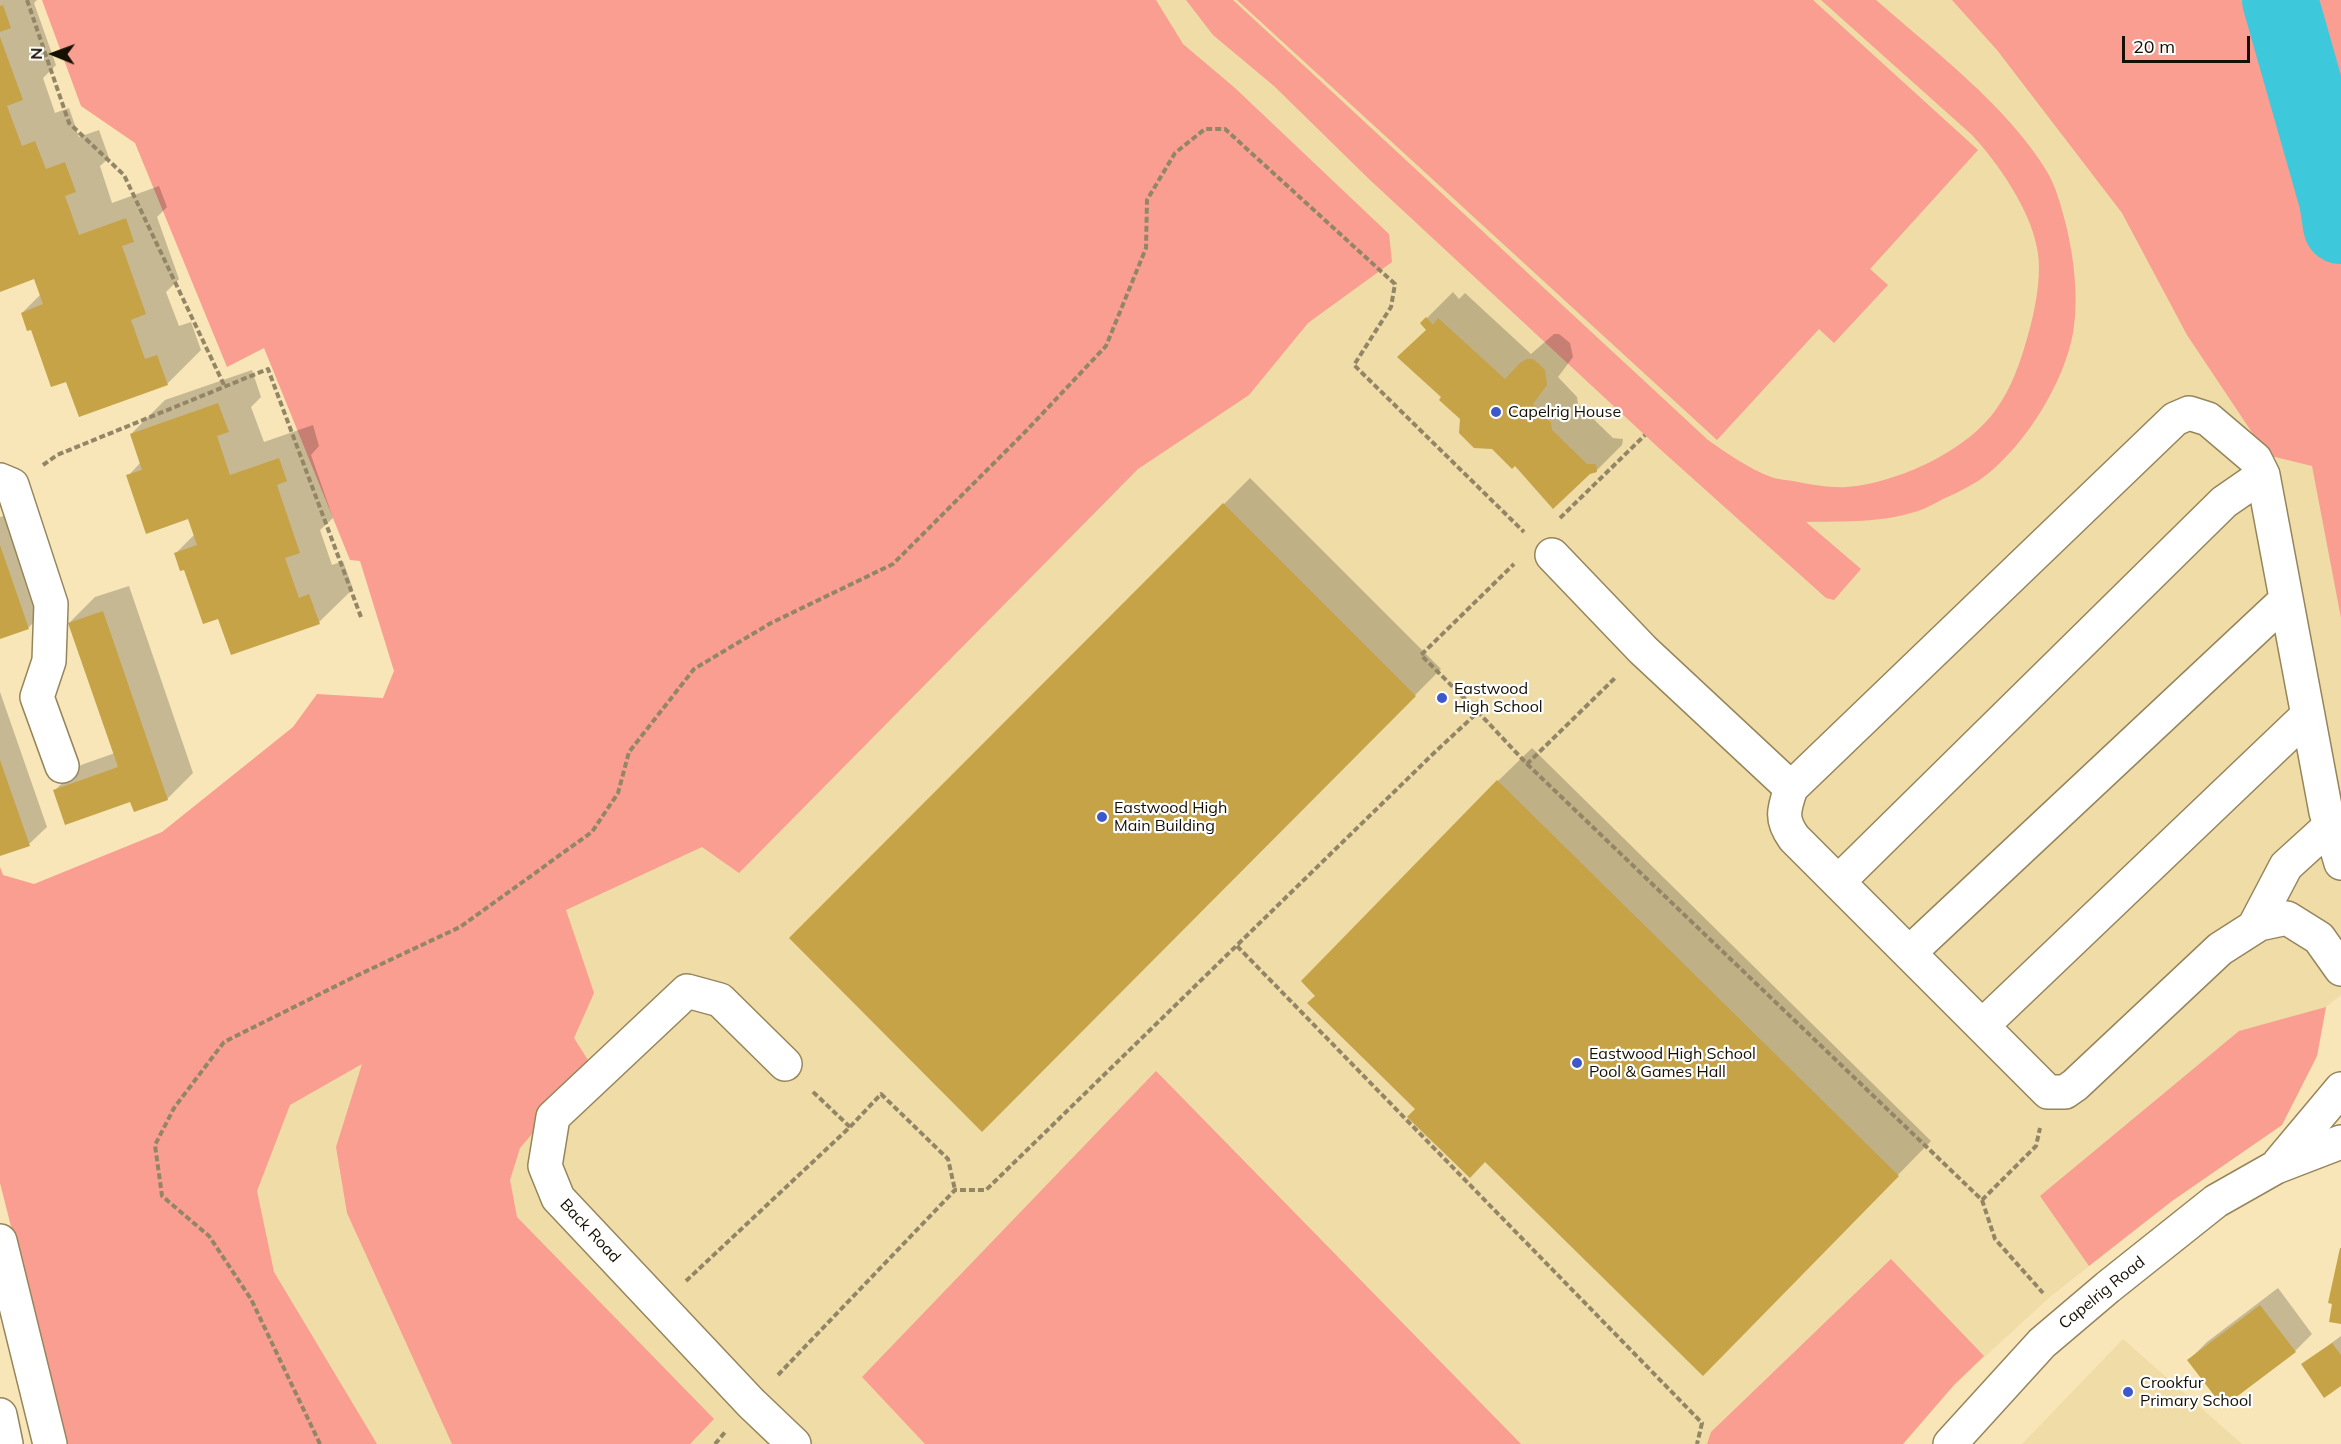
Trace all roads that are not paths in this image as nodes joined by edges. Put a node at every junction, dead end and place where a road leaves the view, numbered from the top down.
1 (2263, 474) junction
2 (6, 482) edge
3 (1552, 555) road end
4 (2286, 600) junction
5 (2308, 715) junction
6 (62, 766) dead end
7 (1791, 788) junction
8 (2330, 826) junction
9 (2341, 863) edge
10 (1838, 882) junction
11 (2254, 927) junction
12 (1909, 953) junction
13 (2341, 969) edge
14 (1982, 1026) junction
15 (785, 1064) road end
16 (2341, 1089) edge
17 (2341, 1142) edge
18 (2276, 1167) junction
19 (0, 1241) edge
20 (0, 1415) edge
21 (6, 1444) edge
22 (50, 1444) edge
23 (794, 1444) edge
24 (1950, 1444) edge

1 - 4 street
1 - 7 street
1 - 10 street
2 - 6 street
3 - 7 street
4 - 5 street
4 - 12 street
5 - 8 street
5 - 14 street
7 - 10 street
8 - 9 street
8 - 11 street
10 - 12 street
11 - 13 street
11 - 14 street
12 - 14 street
15 - 23 street, Back Road
16 - 18 street, Capelrig Road
17 - 18 street, Capelrig Road
18 - 24 street, Capelrig Road
19 - 22 street
20 - 21 street

